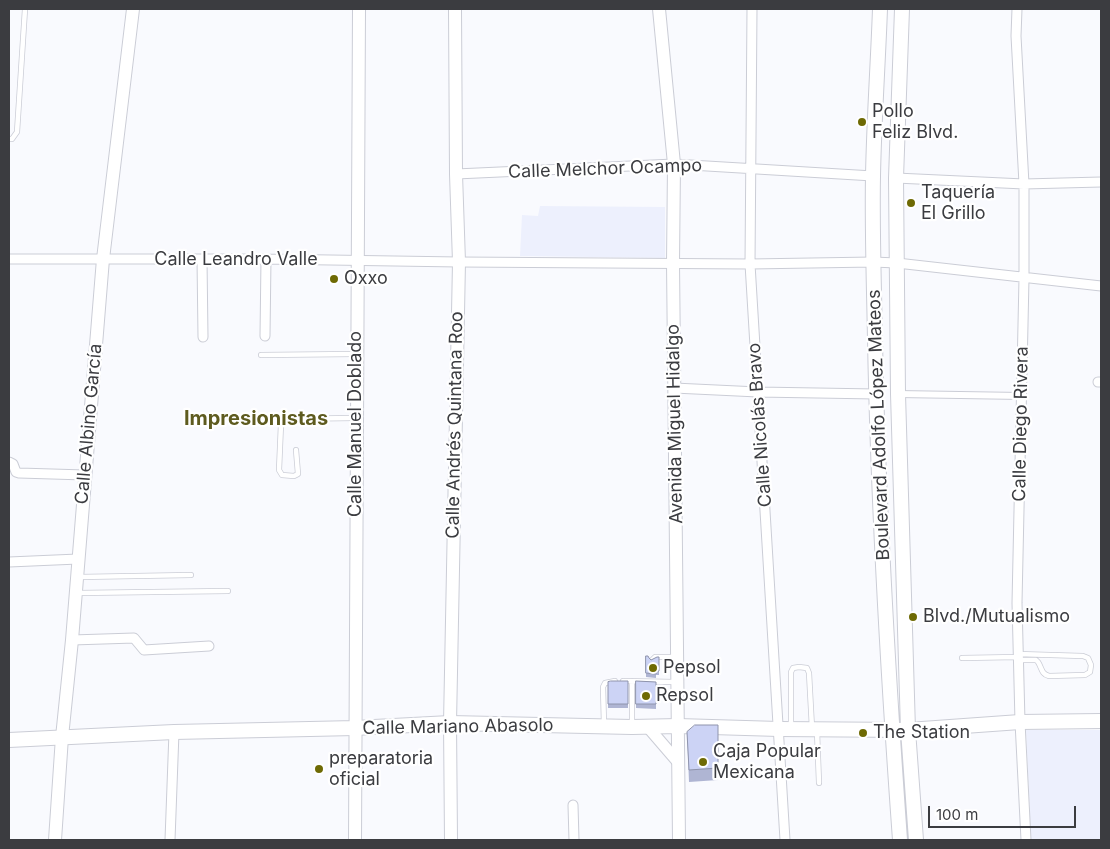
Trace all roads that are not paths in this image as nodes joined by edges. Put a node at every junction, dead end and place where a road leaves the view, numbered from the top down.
1 (25, 9) edge
2 (133, 9) edge
3 (359, 9) edge
4 (455, 9) edge
5 (659, 9) edge
6 (752, 9) edge
7 (880, 9) edge
8 (902, 9) edge
9 (1017, 9) edge
10 (9, 139) edge
11 (674, 164) junction
12 (750, 168) junction
13 (456, 174) junction
14 (873, 176) junction
15 (896, 178) junction
16 (1101, 182) edge
17 (1024, 184) junction
18 (9, 259) edge
19 (266, 259) junction
20 (103, 260) junction
21 (202, 260) junction
22 (357, 261) junction
23 (459, 262) junction
24 (873, 262) junction
25 (673, 263) junction
26 (897, 263) junction
27 (750, 264) junction
28 (1024, 278) junction
29 (1101, 286) edge
30 (265, 336) dead end
31 (204, 337) dead end
32 (356, 354) junction
33 (261, 355) dead end
34 (674, 388) junction
35 (758, 392) junction
36 (876, 394) junction
37 (898, 394) junction
38 (1022, 396) junction
39 (356, 418) junction
40 (296, 450) dead end
41 (9, 462) edge
42 (85, 475) junction
43 (78, 558) junction
44 (9, 562) edge
45 (190, 575) dead end
46 (76, 577) junction
47 (228, 591) dead end
48 (75, 593) junction
49 (72, 640) junction
50 (209, 646) dead end
51 (677, 657) junction
52 (1018, 657) junction
53 (1030, 657) junction
54 (962, 658) dead end
55 (652, 660) edge
56 (652, 675) edge
57 (632, 681) junction
58 (652, 682) junction
59 (678, 682) junction
60 (1101, 721) edge
61 (1020, 722) junction
62 (450, 723) junction
63 (604, 726) junction
64 (647, 726) junction
65 (678, 726) junction
66 (632, 727) junction
67 (355, 728) junction
68 (785, 729) junction
69 (814, 729) junction
70 (892, 730) junction
71 (908, 730) junction
72 (174, 732) junction
73 (62, 737) junction
74 (9, 740) edge
75 (678, 762) junction
76 (819, 783) dead end
77 (573, 804) dead end
78 (55, 840) edge
79 (170, 840) edge
80 (355, 840) edge
81 (452, 840) edge
82 (574, 840) edge
83 (679, 840) edge
84 (785, 840) edge
85 (900, 840) edge
86 (916, 840) edge
87 (1026, 840) edge

1 - 10 lane
2 - 20 main road, Calle Albino García
3 - 22 main road, Calle Manuel Doblado
4 - 13 main road, Calle Andrés Quintana Roo
5 - 11 main road, Avenida Miguel Hidalgo
6 - 12 street, Calle Nicolás Bravo
7 - 14 main road, Boulevard Adolfo López Mateos
8 - 15 main road, Boulevard Adolfo López Mateos
9 - 17 street, Calle Diego Rivera
11 - 12 street, Calle Melchor Ocampo
11 - 13 street, Calle Melchor Ocampo
11 - 25 main road, Avenida Miguel Hidalgo
12 - 14 street, Calle Melchor Ocampo
12 - 27 street, Calle Nicolás Bravo
13 - 23 main road, Calle Andrés Quintana Roo
14 - 24 main road, Boulevard Adolfo López Mateos
15 - 17 street
15 - 26 main road, Boulevard Adolfo López Mateos
16 - 17 street
17 - 28 street, Calle Diego Rivera
18 - 20 street, Calle Leandro Valle
19 - 21 street, Calle Leandro Valle
19 - 22 street, Calle Leandro Valle
19 - 30 street
20 - 21 street, Calle Leandro Valle
20 - 42 main road, Calle Albino García
21 - 31 street
22 - 23 street, Calle Leandro Valle
22 - 32 main road, Calle Manuel Doblado
23 - 25 street, Calle Leandro Valle
23 - 62 main road, Calle Andrés Quintana Roo
24 - 26 street, Calle Leandro Valle
24 - 27 street, Calle Leandro Valle
24 - 36 main road, Boulevard Adolfo López Mateos
25 - 27 street, Calle Leandro Valle
25 - 34 main road, Avenida Miguel Hidalgo
26 - 28 street, Calle Leandro Valle
26 - 37 main road, Boulevard Adolfo López Mateos
27 - 35 street, Calle Nicolás Bravo
28 - 29 street, Calle Leandro Valle
28 - 38 street, Calle Diego Rivera
32 - 33 lane
32 - 39 main road, Calle Manuel Doblado
34 - 35 street
34 - 51 main road, Avenida Miguel Hidalgo
35 - 36 street
35 - 68 street, Calle Nicolás Bravo
36 - 70 main road, Boulevard Adolfo López Mateos
37 - 38 street
37 - 71 main road, Boulevard Adolfo López Mateos
38 - 52 street, Calle Diego Rivera
39 - 40 lane
39 - 67 main road, Calle Manuel Doblado
41 - 42 street
42 - 43 main road, Calle Albino García
43 - 44 street
43 - 46 main road, Calle Albino García
45 - 46 lane
46 - 48 main road, Calle Albino García
47 - 48 lane
48 - 49 main road, Calle Albino García
49 - 50 street
49 - 73 main road, Calle Albino García
51 - 55 lane
51 - 59 main road, Avenida Miguel Hidalgo
52 - 53 lane
52 - 54 lane
52 - 61 street, Calle Diego Rivera
53 - 53 lane
56 - 58 lane
57 - 58 lane
57 - 63 lane
57 - 66 lane
58 - 59 lane
59 - 65 main road, Avenida Miguel Hidalgo
60 - 61 main road, Calle Mariano Abasolo
61 - 71 main road, Calle Mariano Abasolo
61 - 87 street, Calle Diego Rivera
62 - 63 main road, Calle Mariano Abasolo
62 - 67 main road, Calle Mariano Abasolo
62 - 81 main road, Calle Andrés Quintana Roo
63 - 66 main road, Calle Mariano Abasolo
64 - 65 main road, Calle Mariano Abasolo
64 - 66 main road, Calle Mariano Abasolo
64 - 75 street
65 - 68 main road, Calle Mariano Abasolo
65 - 75 main road, Avenida Miguel Hidalgo
67 - 72 main road, Calle Mariano Abasolo
67 - 80 main road, Calle Manuel Doblado
68 - 69 main road, Calle Mariano Abasolo
68 - 69 lane
68 - 84 street, Calle Nicolás Bravo
69 - 70 main road, Calle Mariano Abasolo
69 - 76 lane
70 - 71 main road, Calle Mariano Abasolo
70 - 85 main road, Boulevard Adolfo López Mateos
71 - 86 main road, Boulevard Adolfo López Mateos
72 - 73 main road, Calle Mariano Abasolo
72 - 79 street
73 - 74 main road, Calle Mariano Abasolo
73 - 78 main road, Calle Albino García
75 - 83 main road, Avenida Miguel Hidalgo
77 - 82 street

